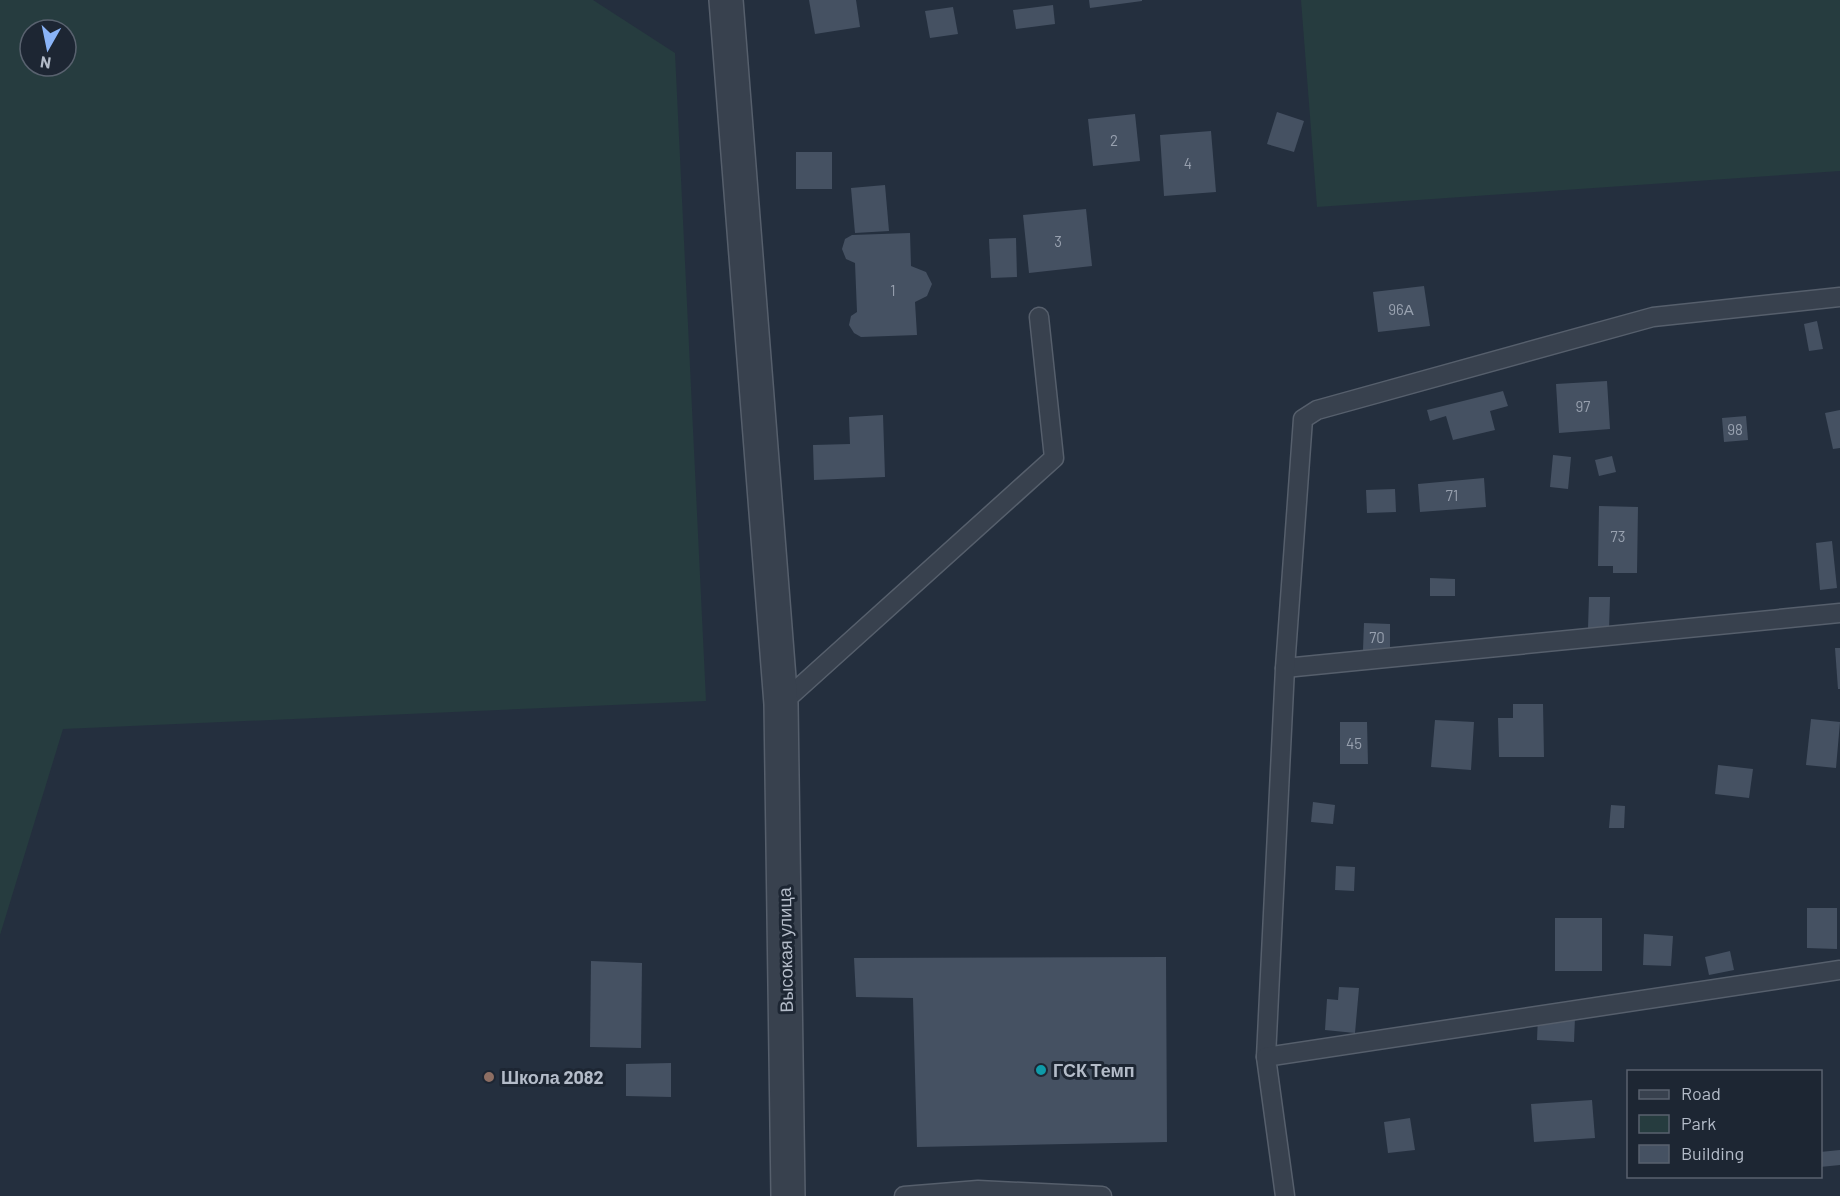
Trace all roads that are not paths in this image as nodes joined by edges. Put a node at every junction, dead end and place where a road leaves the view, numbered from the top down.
1 (720, 4) edge
2 (1840, 297) edge
3 (1039, 317) dead end
4 (1840, 613) edge
5 (1284, 668) junction
6 (781, 704) junction
7 (1840, 970) edge
8 (1266, 1057) junction
9 (788, 1196) edge
10 (904, 1196) edge
11 (1102, 1196) edge
12 (1285, 1196) edge

1 - 6 street, Высокая улица
2 - 5 lane
3 - 6 lane
4 - 5 lane
5 - 8 lane
6 - 9 street, Высокая улица
7 - 8 lane
8 - 12 lane
10 - 11 lane

